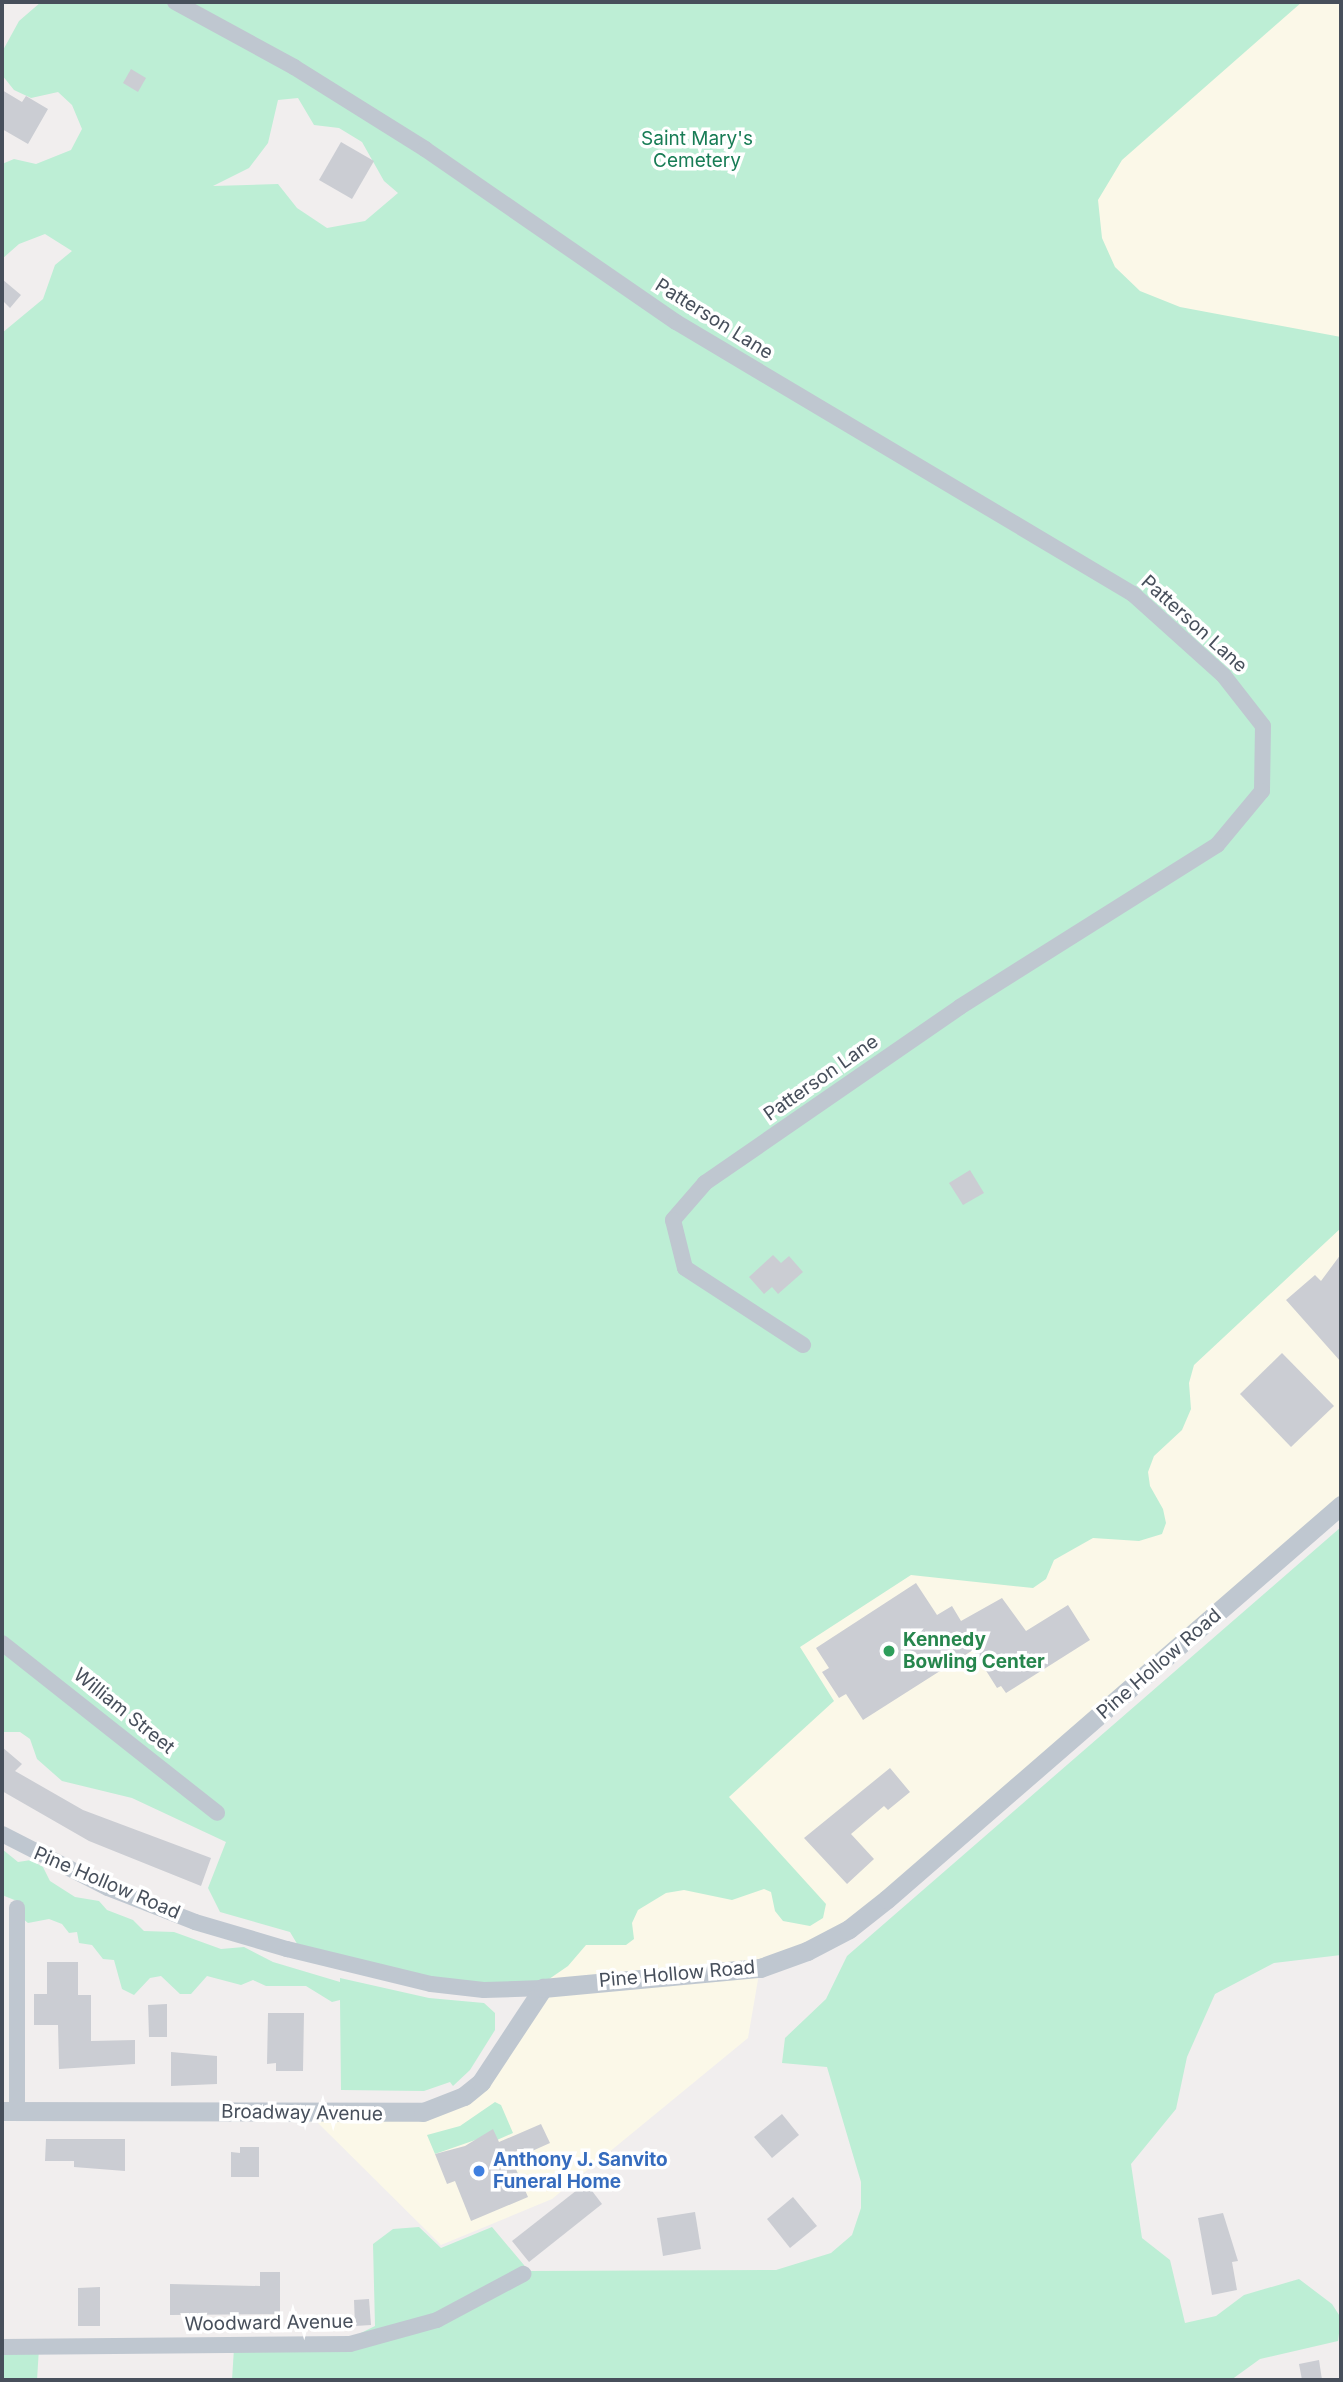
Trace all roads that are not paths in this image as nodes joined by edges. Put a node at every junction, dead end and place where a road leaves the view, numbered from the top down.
1 (175, 2) edge
2 (803, 1345) dead end
3 (1341, 1505) edge
4 (2, 1643) edge
5 (217, 1813) dead end
6 (2, 1834) edge
7 (18, 1908) dead end
8 (543, 1987) junction
9 (9, 2110) edge
10 (523, 2274) dead end
11 (2, 2347) edge

1 - 2 street, Patterson Lane
3 - 8 street, Pine Hollow Road
4 - 5 street, William Street
6 - 8 street, Pine Hollow Road
7 - 9 street
8 - 9 street, Broadway Avenue
10 - 11 street, Woodward Avenue

